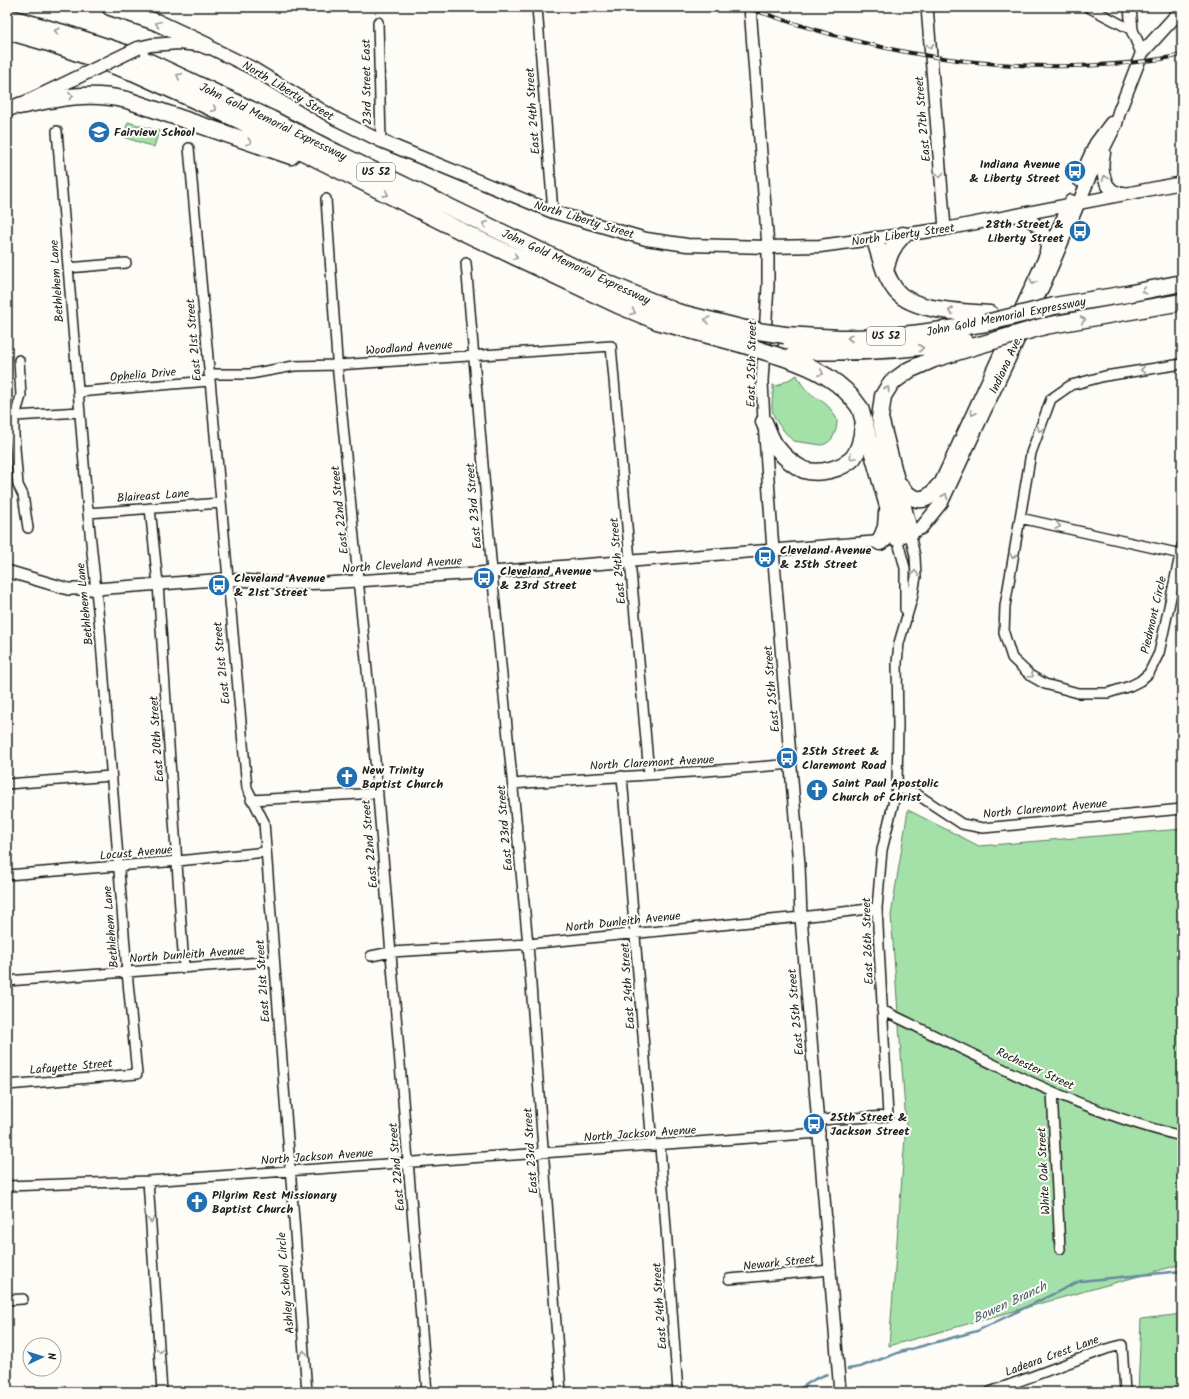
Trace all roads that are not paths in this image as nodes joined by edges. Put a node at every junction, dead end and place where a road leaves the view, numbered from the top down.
1 (110, 7) edge
2 (537, 7) edge
3 (750, 7) edge
4 (927, 7) edge
5 (1088, 7) edge
6 (1130, 7) edge
7 (1182, 9) edge
8 (7, 17) edge
9 (378, 22) dead end
10 (1132, 30) junction
11 (7, 31) edge
12 (207, 46) junction
13 (1142, 53) junction
14 (13, 108) edge
15 (1118, 112) junction
16 (57, 132) dead end
17 (381, 141) junction
18 (1106, 143) junction
19 (189, 148) dead end
20 (351, 176) junction
21 (1182, 183) edge
22 (1131, 193) junction
23 (326, 199) dead end
24 (1073, 204) junction
25 (553, 212) junction
26 (1013, 216) junction
27 (945, 230) junction
28 (903, 236) junction
29 (875, 240) junction
30 (768, 248) junction
31 (1044, 259) junction
32 (126, 263) dead end
33 (466, 263) dead end
34 (68, 268) junction
35 (885, 272) junction
36 (1182, 283) edge
37 (1182, 302) edge
38 (988, 318) junction
39 (743, 336) junction
40 (977, 343) junction
41 (611, 346) joint
42 (785, 348) junction
43 (473, 356) junction
44 (19, 360) dead end
45 (1182, 364) edge
46 (338, 365) junction
47 (209, 378) junction
48 (78, 392) junction
49 (80, 412) junction
50 (15, 416) junction
51 (863, 421) junction
52 (764, 422) junction
53 (897, 481) junction
54 (938, 487) junction
55 (886, 501) junction
56 (221, 503) junction
57 (150, 508) junction
58 (88, 513) junction
59 (1020, 518) junction
60 (28, 528) dead end
61 (903, 536) junction
62 (880, 542) junction
63 (773, 550) junction
64 (1181, 550) edge
65 (630, 560) junction
66 (7, 571) edge
67 (492, 572) junction
68 (226, 579) junction
69 (359, 581) junction
70 (158, 584) junction
71 (96, 589) junction
72 (904, 624) junction
73 (791, 764) junction
74 (649, 774) junction
75 (111, 776) junction
76 (622, 776) junction
77 (7, 784) edge
78 (513, 784) junction
79 (896, 788) junction
80 (378, 793) junction
81 (251, 800) junction
82 (1182, 808) edge
83 (266, 852) junction
84 (178, 861) junction
85 (118, 866) junction
86 (7, 875) edge
87 (877, 908) junction
88 (801, 917) junction
89 (636, 933) junction
90 (528, 944) junction
91 (391, 952) junction
92 (371, 956) dead end
93 (273, 961) junction
94 (184, 967) junction
95 (127, 972) junction
96 (7, 981) edge
97 (882, 1010) junction
98 (137, 1074) joint
99 (7, 1085) edge
100 (1052, 1091) junction
101 (819, 1120) junction
102 (820, 1133) junction
103 (1182, 1136) edge
104 (656, 1146) junction
105 (543, 1153) junction
106 (409, 1162) junction
107 (289, 1171) junction
108 (148, 1181) junction
109 (7, 1186) edge
110 (1060, 1249) dead end
111 (831, 1270) junction
112 (729, 1279) dead end
113 (23, 1299) dead end
114 (7, 1300) edge
115 (162, 1392) edge
116 (306, 1392) edge
117 (427, 1392) edge
118 (561, 1392) edge
119 (678, 1392) edge
120 (840, 1392) edge
121 (993, 1392) edge
122 (1125, 1392) edge

12 -> 1 highway
2 - 25 street, East 24th Street
3 - 30 street, East 25th Street
4 -> 27 street, East 27th Street
5 - 10 street
6 - 10 street
7 - 13 main road
39 -> 8 highway, John Gold Memorial Expressway / US 52
9 - 17 street, 23rd Street East
10 - 13 street
11 -> 20 highway, John Gold Memorial Expressway / US 52
12 - 14 main road, North Liberty Street, bridge
12 - 17 main road, North Liberty Street
13 - 15 main road
14 -> 20 highway
15 - 18 main road, Indiana Ave.
15 - 24 main road, Indiana Ave.
16 - 34 street, Bethlehem Lane
17 - 25 main road, North Liberty Street
22 -> 18 main road
18 - 24 main road, Indiana Ave.
19 - 47 street, East 21st Street
20 -> 39 highway, John Gold Memorial Expressway / US 52
21 - 22 main road, North Liberty Street
22 - 24 main road, North Liberty Street
23 - 46 street, East 22nd Street
24 - 26 main road, North Liberty Street
24 - 31 main road, Indiana Ave.
61 -> 24 main road, Indiana Ave.
25 - 30 main road, North Liberty Street
26 - 27 main road, North Liberty Street
26 - 31 main road
27 - 28 main road, North Liberty Street
28 - 29 main road, North Liberty Street
28 - 35 highway
29 - 30 main road, North Liberty Street
29 - 35 highway
30 - 52 street, East 25th Street
31 -> 54 main road, Indiana Ave.
32 - 34 street
33 - 43 street, East 23rd Street
34 - 48 street, Bethlehem Lane
38 -> 35 highway
36 -> 38 highway, John Gold Memorial Expressway, bridge
40 -> 37 highway, John Gold Memorial Expressway, bridge
38 -> 42 highway, John Gold Memorial Expressway / US 52
39 - 42 highway, bridge
39 - 42 highway, John Gold Memorial Expressway / US 52, bridge
42 -> 40 highway, John Gold Memorial Expressway / US 52
53 -> 40 highway
41 - 43 street, Woodland Avenue
41 - 65 street, East 24th Street
42 -> 51 highway
43 - 46 street, Woodland Avenue
43 - 67 street, East 23rd Street
44 - 50 street
45 -> 59 street, Piedmont Circle
46 - 47 street, Woodland Avenue
46 - 69 street, East 22nd Street
47 - 48 street, Ophelia Drive
47 - 56 street, East 21st Street
48 - 49 street, Bethlehem Lane
49 - 50 street
49 - 58 street, Bethlehem Lane
50 - 60 street
51 -> 52 highway
51 - 55 highway
52 - 63 street, East 25th Street
53 - 54 highway
53 - 61 highway
54 - 61 main road, Indiana Ave.
55 - 61 highway
55 - 62 highway
56 - 57 street, Blaireast Lane
56 - 68 street, East 21st Street
57 - 58 street, Blaireast Lane
57 - 70 street, East 20th Street
58 - 71 street, Bethlehem Lane
59 -> 64 street, Piedmont Circle
59 -> 64 street, Piedmont Circle
61 - 62 street, North Cleveland Avenue
61 - 72 street
72 -> 61 street
62 - 63 street, North Cleveland Avenue
63 - 65 street, North Cleveland Avenue
63 - 73 street, East 25th Street
65 - 67 street, North Cleveland Avenue
65 - 74 street, East 24th Street
66 - 71 street, North Cleveland Avenue
67 - 69 street, North Cleveland Avenue
67 - 78 street, East 23rd Street
68 - 69 street, North Cleveland Avenue
68 - 70 street, North Cleveland Avenue
68 - 81 street, East 21st Street
69 - 80 street, East 22nd Street
70 - 71 street, North Cleveland Avenue
70 - 84 street, East 20th Street
71 - 75 street, Bethlehem Lane
72 - 79 street, East 26th Street
73 - 74 street, North Claremont Avenue
73 - 88 street, East 25th Street
74 - 76 street, North Claremont Avenue
75 - 77 street
75 - 85 street, Bethlehem Lane
76 - 78 street, North Claremont Avenue
76 - 89 street, East 24th Street
78 - 90 street, East 23rd Street
79 - 82 street, North Claremont Avenue
79 - 87 street, East 26th Street
80 - 81 street
80 - 91 street, East 22nd Street
81 - 83 street, East 21st Street
83 - 84 street, Locust Avenue
83 - 93 street, East 21st Street
84 - 85 street, Locust Avenue
84 - 94 street, East 20th Street
85 - 86 street, Locust Avenue
85 - 95 street, Bethlehem Lane
87 - 88 street, North Dunleith Avenue
87 - 97 street, East 26th Street
88 - 89 street, North Dunleith Avenue
88 - 101 street, East 25th Street
89 - 90 street, North Dunleith Avenue
89 - 104 street, East 24th Street
90 - 91 street, North Dunleith Avenue
90 - 105 street, East 23rd Street
91 - 92 street, North Dunleith Avenue
91 - 106 street, East 22nd Street
93 - 94 street, North Dunleith Avenue
93 - 107 street, East 21st Street
94 - 95 street, North Dunleith Avenue
95 - 96 street, North Dunleith Avenue
95 - 98 street, Bethlehem Lane
97 - 100 street, Rochester Street
97 - 101 street, East 26th Street
98 - 99 street, Lafayette Street
100 - 103 street, Rochester Street
100 - 110 street, White Oak Street
101 - 102 street, East 25th Street
102 - 104 street, North Jackson Avenue
102 - 111 street, East 25th Street
104 - 105 street, North Jackson Avenue
104 - 119 street, East 24th Street
105 - 106 street, North Jackson Avenue
105 - 118 street, East 23rd Street
106 - 107 street, North Jackson Avenue
106 - 117 street, East 22nd Street
107 - 108 street, North Jackson Avenue
116 -> 107 street, Ashley School Circle
108 - 109 street, North Jackson Avenue
108 -> 115 street
111 - 112 street, Newark Street
111 - 120 street, East 25th Street
113 - 114 street
121 - 122 street, Ladeara Crest Lane

